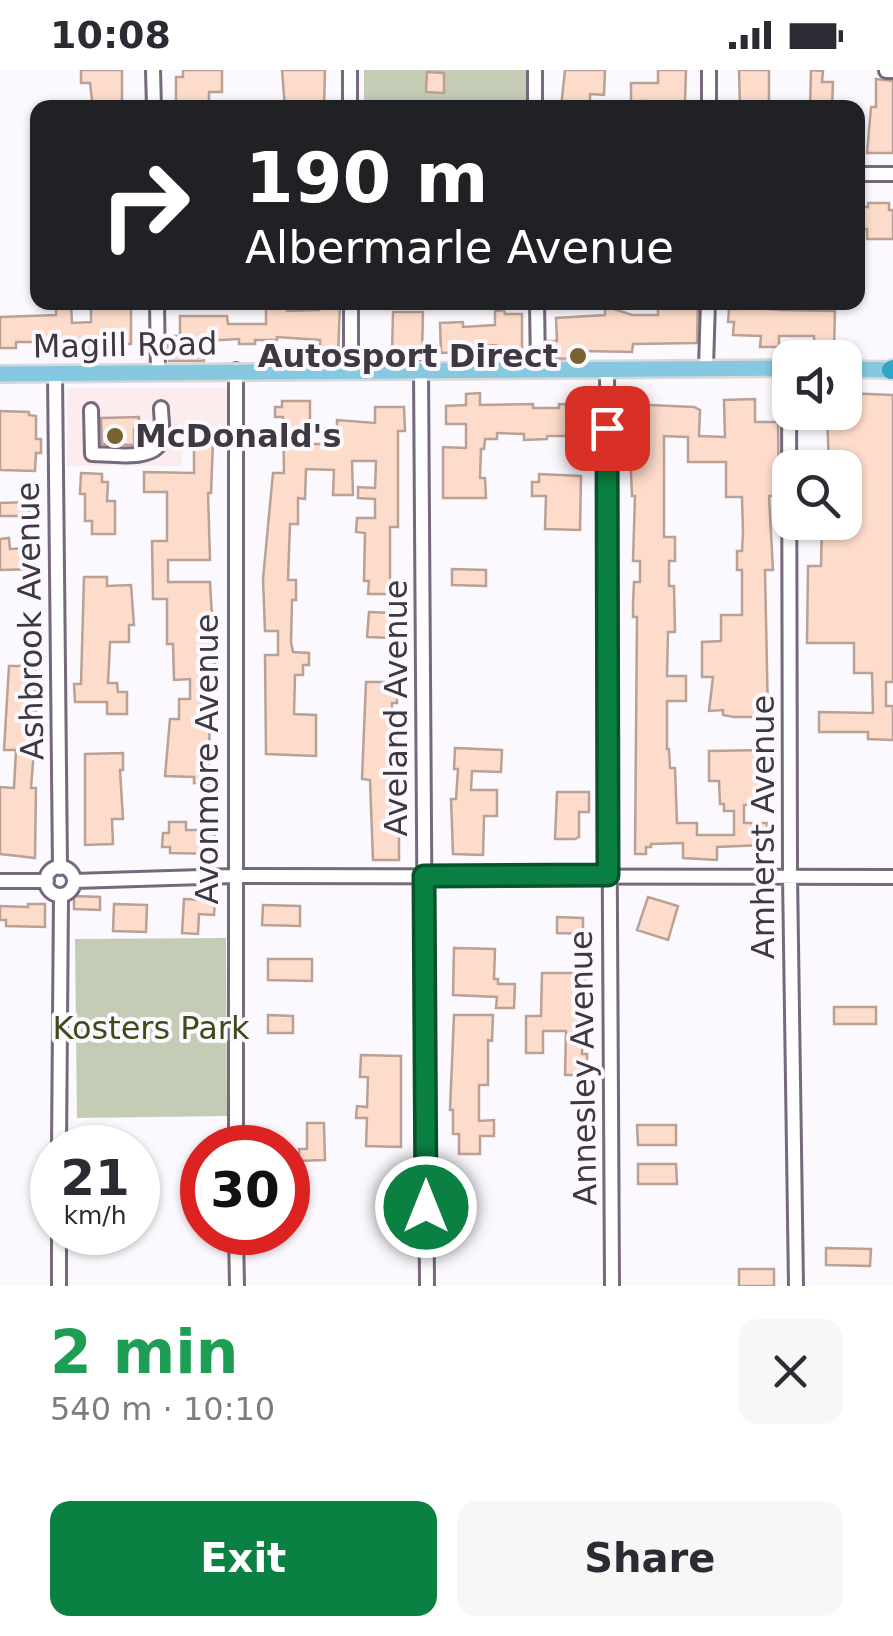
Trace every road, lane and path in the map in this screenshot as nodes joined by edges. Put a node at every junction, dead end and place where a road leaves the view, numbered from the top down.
1 (153, 70) edge
2 (350, 70) edge
3 (535, 70) edge
4 (709, 70) edge
5 (154, 100) edge
6 (350, 100) edge
7 (535, 100) edge
8 (709, 100) edge
9 (865, 174) edge
10 (893, 174) edge
11 (157, 310) edge
12 (351, 310) edge
13 (537, 310) edge
14 (708, 310) edge
15 (538, 368) junction
16 (706, 368) junction
17 (772, 368) edge
18 (352, 369) junction
19 (421, 369) junction
20 (607, 369) junction
21 (862, 369) edge
22 (236, 370) junction
23 (892, 370) edge
24 (158, 372) junction
25 (0, 374) edge
26 (55, 374) junction
27 (161, 408) dead end
28 (90, 410) dead end
29 (790, 430) edge
30 (60, 868) junction
31 (608, 875) junction
32 (790, 875) junction
33 (234, 876) junction
34 (424, 876) junction
35 (893, 877) edge
36 (47, 880) junction
37 (0, 881) edge
38 (74, 881) junction
39 (61, 895) junction
40 (59, 1125) edge
41 (236, 1125) edge
42 (58, 1255) edge
43 (236, 1255) edge
44 (58, 1286) edge
45 (237, 1286) edge
46 (427, 1286) edge
47 (612, 1286) edge
48 (796, 1286) edge

1 - 5 street
2 - 6 street
3 - 7 street
4 - 8 street
9 - 10 street
11 - 24 street
12 - 18 street
13 - 15 street
14 - 16 street
15 - 19 main road, Magill Road
15 - 20 main road, Magill Road
16 - 17 main road, Magill Road
16 - 20 main road, Magill Road
18 - 19 main road, Magill Road
18 - 22 main road, Magill Road
19 - 34 street, Aveland Avenue
20 - 31 street, Annesley Avenue
21 - 23 main road
22 - 24 main road, Magill Road
22 - 33 street, Avonmore Avenue
24 - 26 main road, Magill Road
25 - 26 main road, Magill Road
26 - 30 street, Ashbrook Avenue
27 - 28 street
29 - 32 street, Amherst Avenue
30 - 36 street
30 - 38 street
31 - 32 street
31 - 34 street
31 - 47 street, Annesley Avenue
32 - 35 street
32 - 48 street, Amherst Avenue
33 - 34 street
33 - 38 street
33 - 41 street, Avonmore Avenue
34 - 46 street, Aveland Avenue
36 - 37 street
36 - 39 street
38 - 39 street
39 - 40 street
42 - 44 street
43 - 45 street

